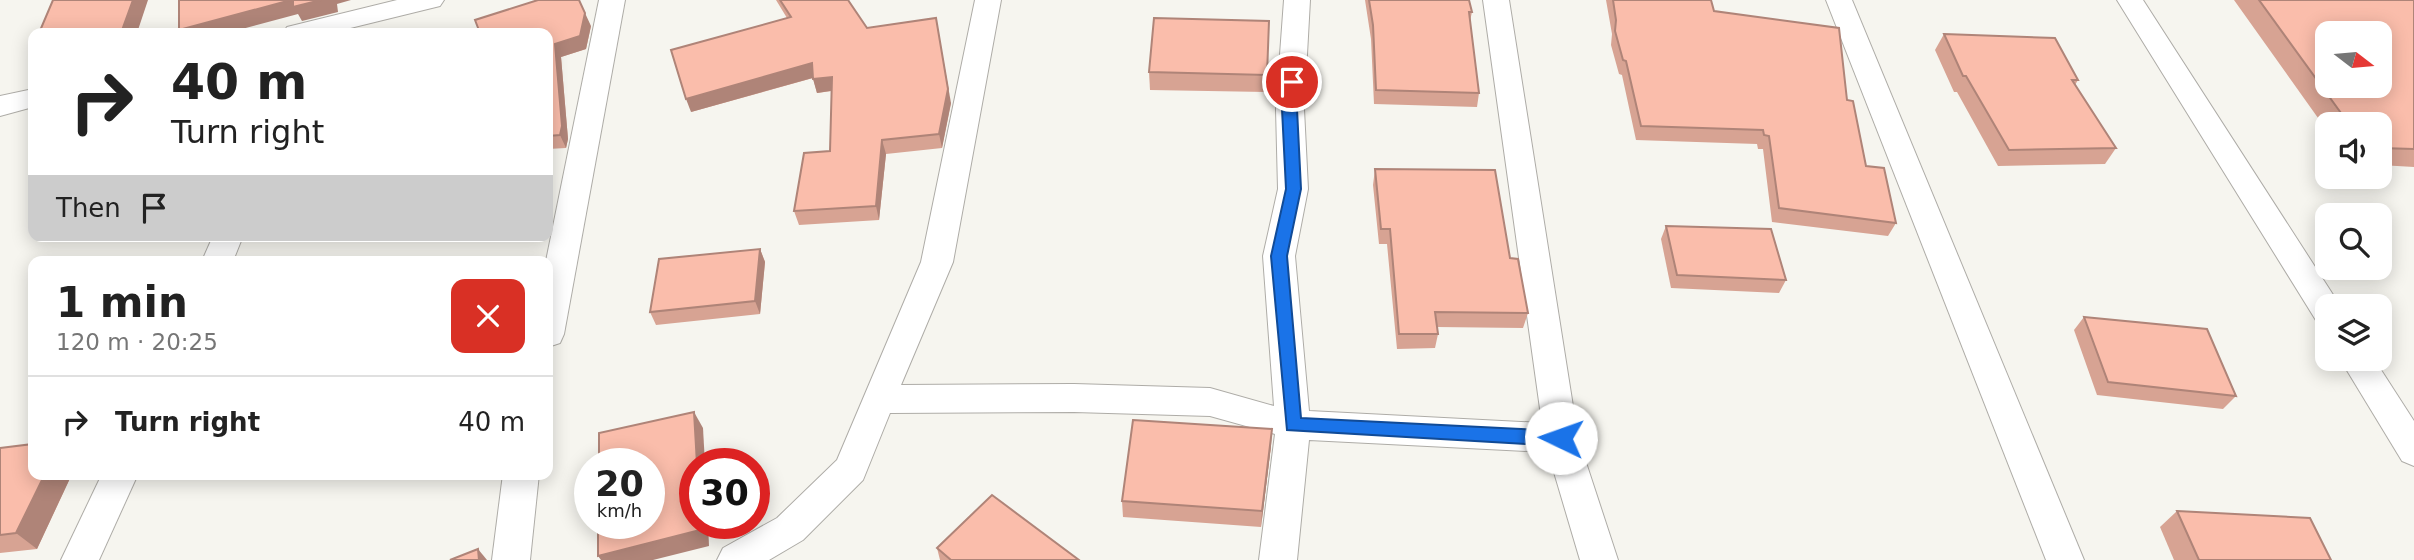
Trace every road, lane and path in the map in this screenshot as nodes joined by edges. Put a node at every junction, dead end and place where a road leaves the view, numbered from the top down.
1 (431, 0) edge
2 (612, 0) edge
3 (988, 0) edge
4 (1297, 0) edge
5 (1496, 0) edge
6 (1839, 0) edge
7 (2130, 0) edge
8 (329, 28) edge
9 (28, 99) edge
10 (0, 106) edge
11 (2316, 294) edge
12 (553, 308) edge
13 (2364, 371) edge
14 (878, 399) junction
15 (1293, 425) junction
16 (1561, 438) junction
17 (2414, 451) edge
18 (117, 480) edge
19 (520, 480) edge
20 (80, 560) edge
21 (511, 560) edge
22 (736, 560) edge
23 (1278, 560) edge
24 (1599, 560) edge
25 (2065, 560) edge

1 - 8 street
2 - 12 street
3 - 14 street
4 - 15 street
5 - 16 street
6 - 25 street
7 - 11 street
9 - 10 street
13 - 17 street
14 - 15 street
14 - 22 street
15 - 16 street
15 - 23 street
16 - 24 street
18 - 20 street
19 - 21 street

